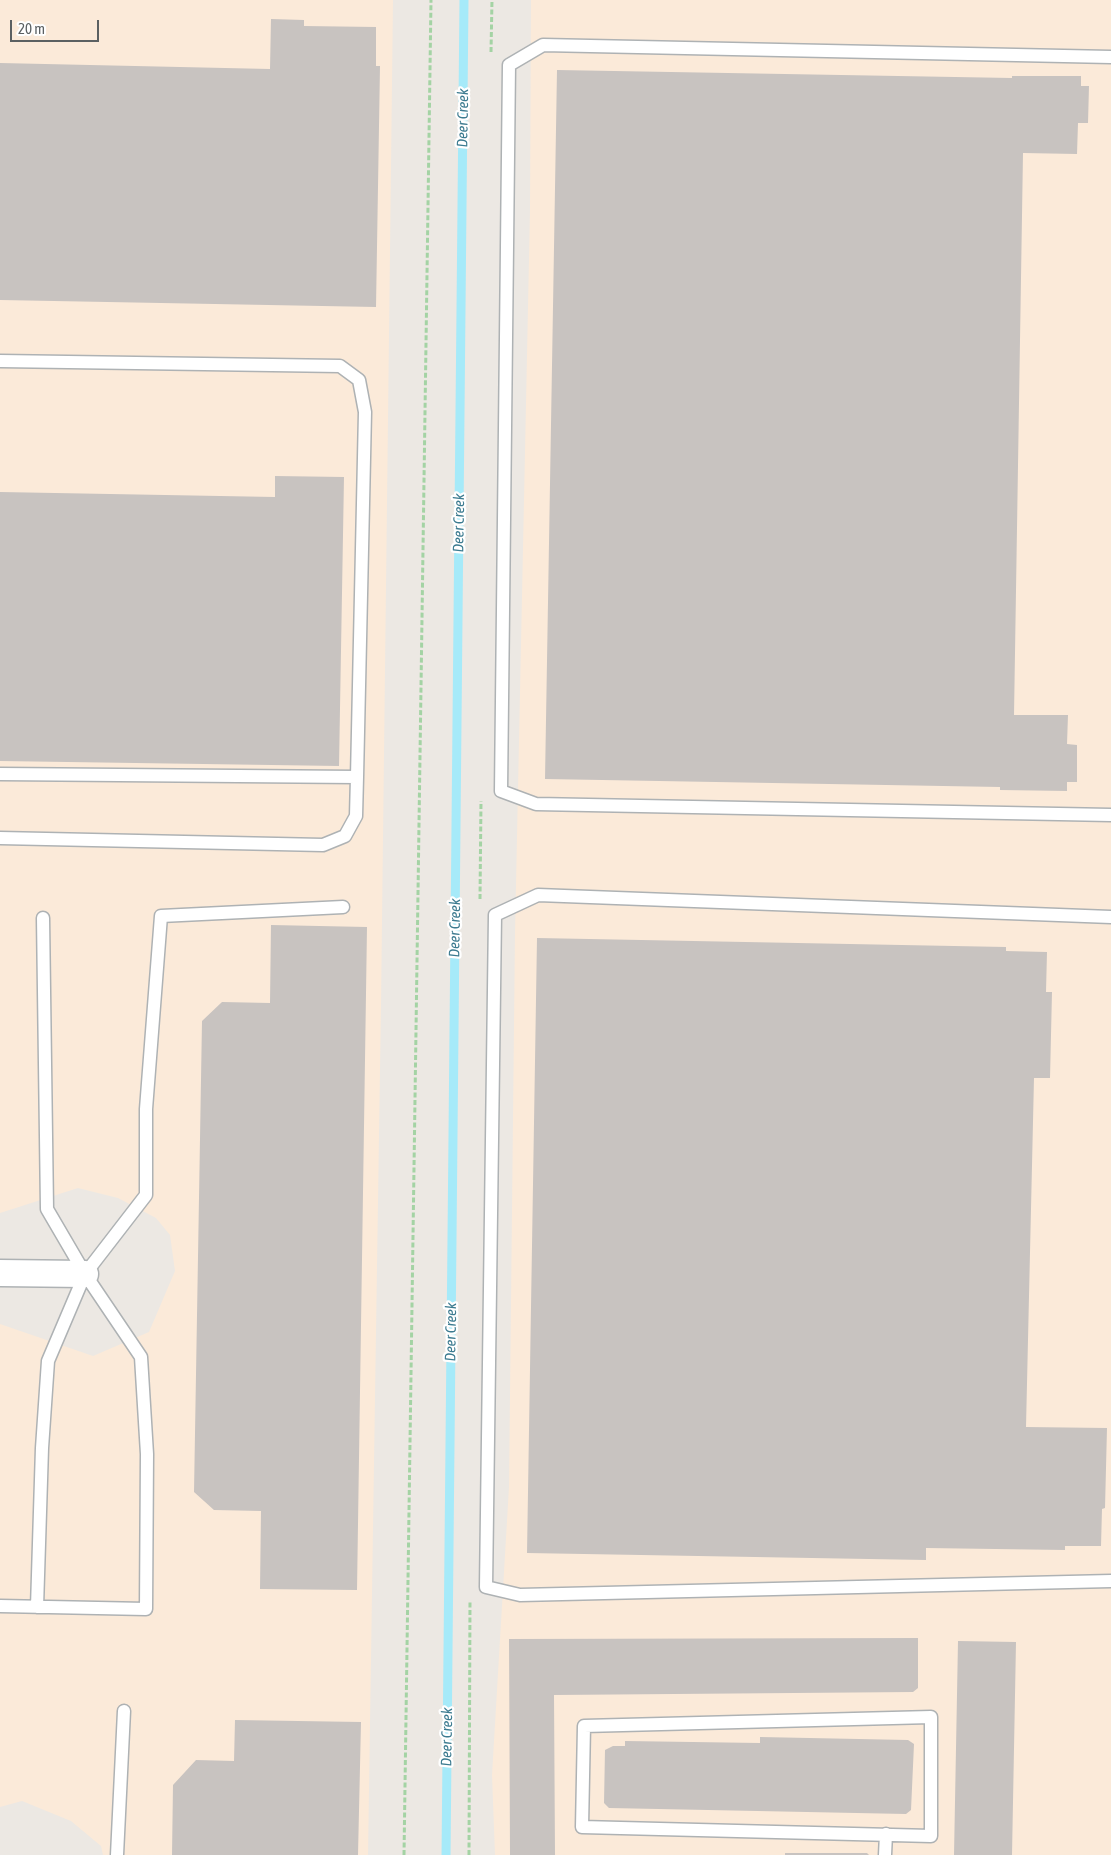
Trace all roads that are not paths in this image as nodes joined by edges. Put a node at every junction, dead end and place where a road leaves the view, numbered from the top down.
1 (1111, 57) edge
2 (0, 361) edge
3 (0, 774) edge
4 (357, 776) junction
5 (1111, 815) edge
6 (0, 838) edge
7 (343, 906) dead end
8 (1111, 917) edge
9 (43, 918) dead end
10 (0, 1272) edge
11 (85, 1274) junction
12 (1111, 1580) edge
13 (0, 1606) edge
14 (37, 1607) junction
15 (124, 1711) dead end
16 (886, 1834) junction
17 (117, 1855) edge
18 (886, 1855) edge

1 - 5 lane
2 - 4 lane
3 - 4 lane
4 - 6 lane
7 - 11 lane
8 - 12 lane
9 - 11 lane
10 - 11 street
11 - 14 lane
11 - 14 lane
13 - 14 lane
15 - 17 lane
16 - 16 lane
16 - 18 lane

